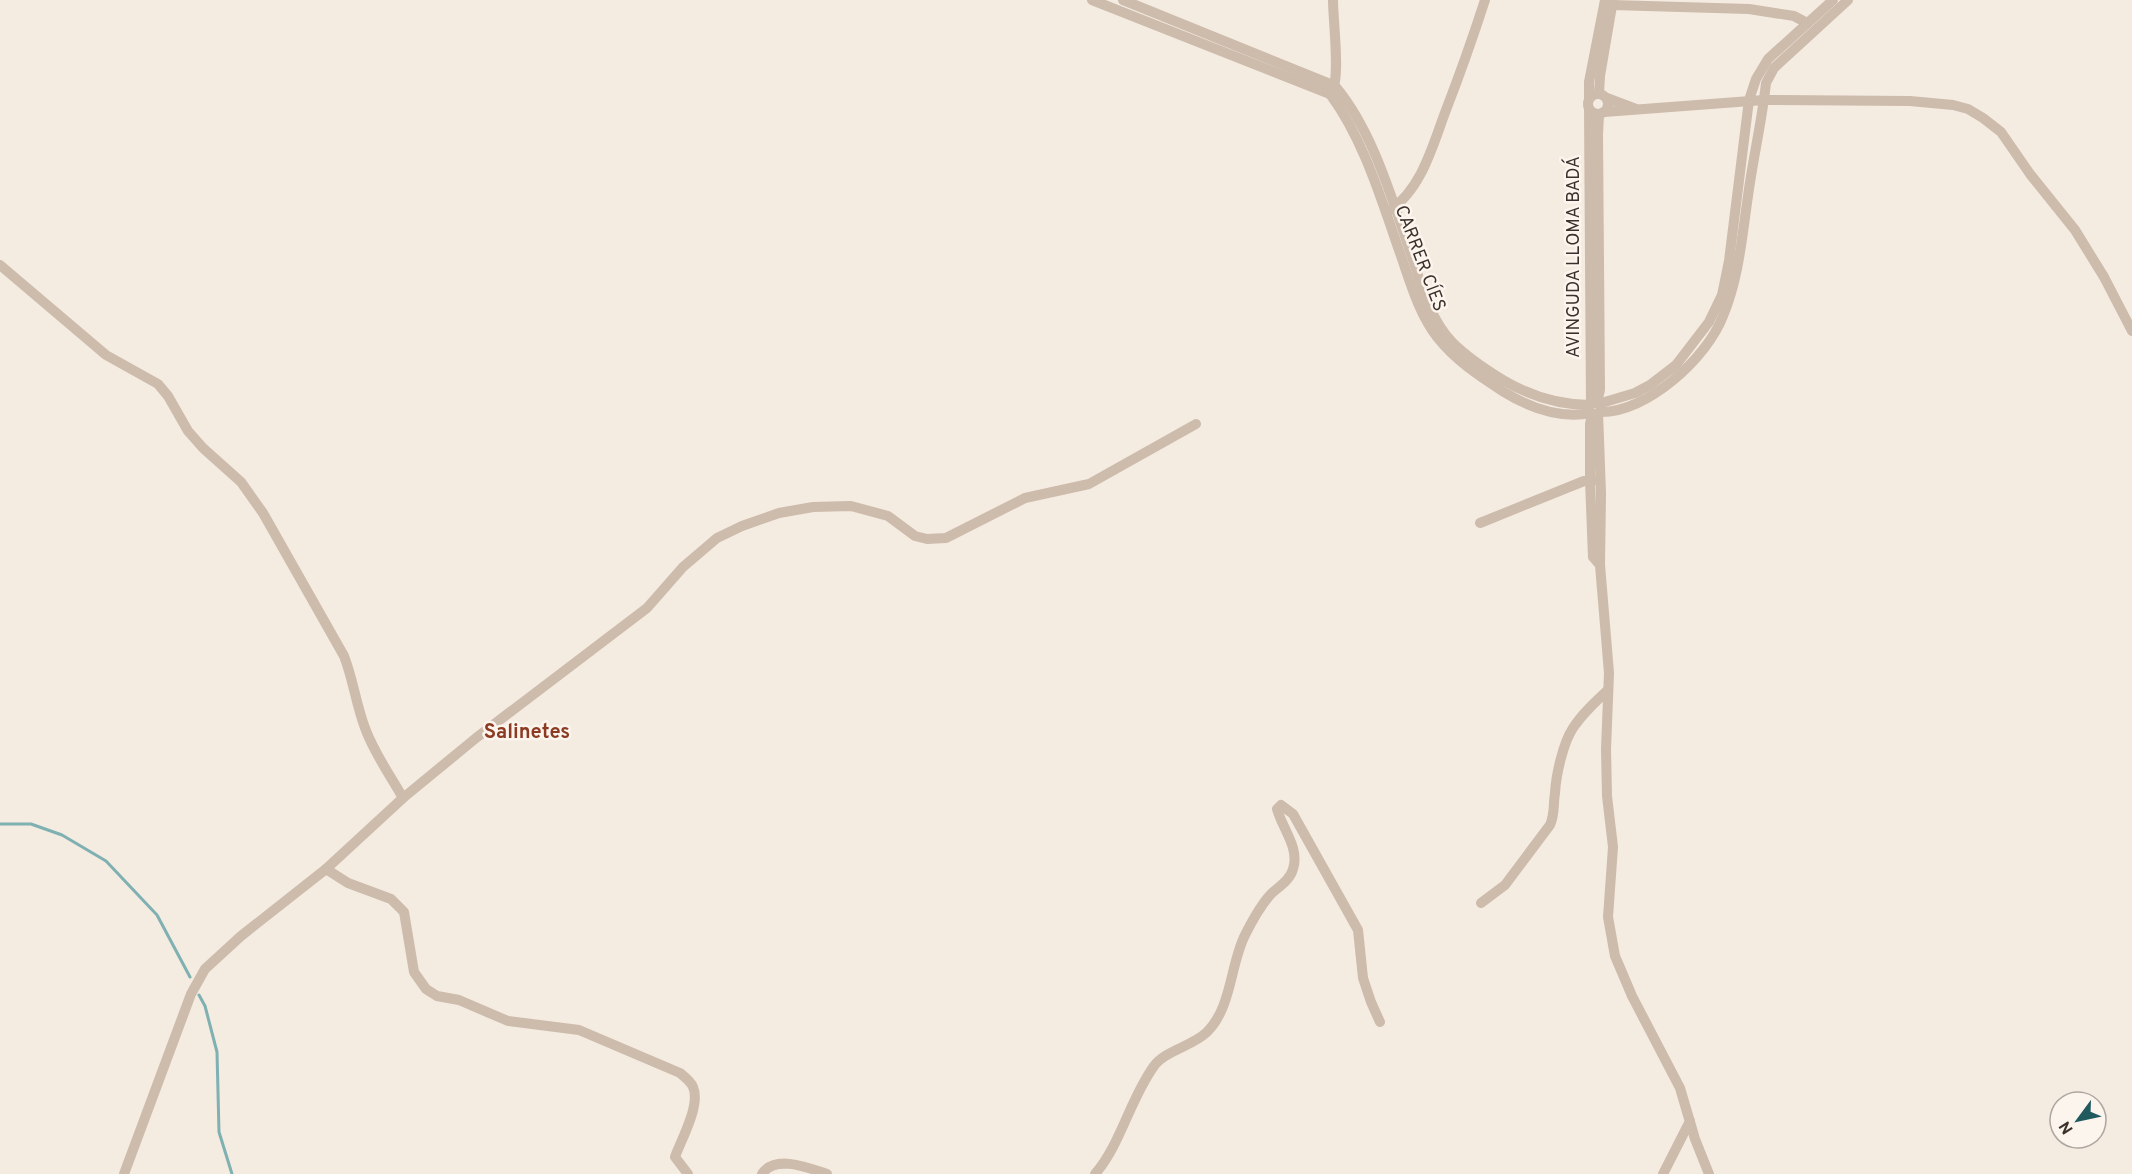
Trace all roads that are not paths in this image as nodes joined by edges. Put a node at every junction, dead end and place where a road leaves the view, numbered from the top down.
1 (1092, 0) edge
2 (1123, 0) edge
3 (1333, 0) edge
4 (1485, 0) edge
5 (1833, 0) edge
6 (1848, 0) edge
7 (1610, 2) edge
8 (1807, 23) junction
9 (1332, 90) junction
10 (1603, 96) junction
11 (1749, 100) junction
12 (1764, 100) junction
13 (1589, 104) junction
14 (1636, 109) junction
15 (1602, 113) junction
16 (1390, 210) junction
17 (0, 265) edge
18 (2132, 332) edge
19 (1595, 409) junction
20 (1196, 424) dead end
21 (1595, 480) junction
22 (1480, 523) dead end
23 (1608, 690) junction
24 (403, 798) junction
25 (326, 869) junction
26 (1481, 903) dead end
27 (1380, 1022) dead end
28 (1690, 1121) junction
29 (124, 1174) edge
30 (688, 1174) edge
31 (762, 1174) edge
32 (827, 1174) edge
33 (1095, 1174) edge
34 (1663, 1174) edge
35 (1709, 1174) edge

1 - 9 street
2 - 9 street
3 - 9 street
4 - 16 street
5 - 8 street, CARRER CÍES
6 - 12 street, CARRER CÍES
7 - 8 street
7 - 10 street
7 - 13 street, AVINGUDA LLOMA BADÁ
8 - 11 street, CARRER CÍES
9 - 16 street, CARRER CÍES
10 - 13 street
10 - 14 street
10 - 15 street
11 - 12 street
11 - 14 street
11 - 19 street, CARRER CÍES
12 - 18 street
12 - 19 street, CARRER CÍES
13 - 15 street
13 - 19 street, AVINGUDA LLOMA BADÁ
14 - 15 street
15 - 19 street, AVINGUDA LLOMA BADÁ
16 - 19 street, CARRER CÍES
17 - 24 street
19 - 21 street, AVINGUDA LLOMA BADÁ
20 - 24 street
21 - 22 street
21 - 23 street, AVINGUDA LLOMA BADÁ
23 - 26 street
23 - 28 street, AVINGUDA LLOMA BADÁ
24 - 25 street
25 - 29 street
25 - 30 street
27 - 33 street
28 - 34 street
28 - 35 street, AVINGUDA LLOMA BADÁ
31 - 32 street

